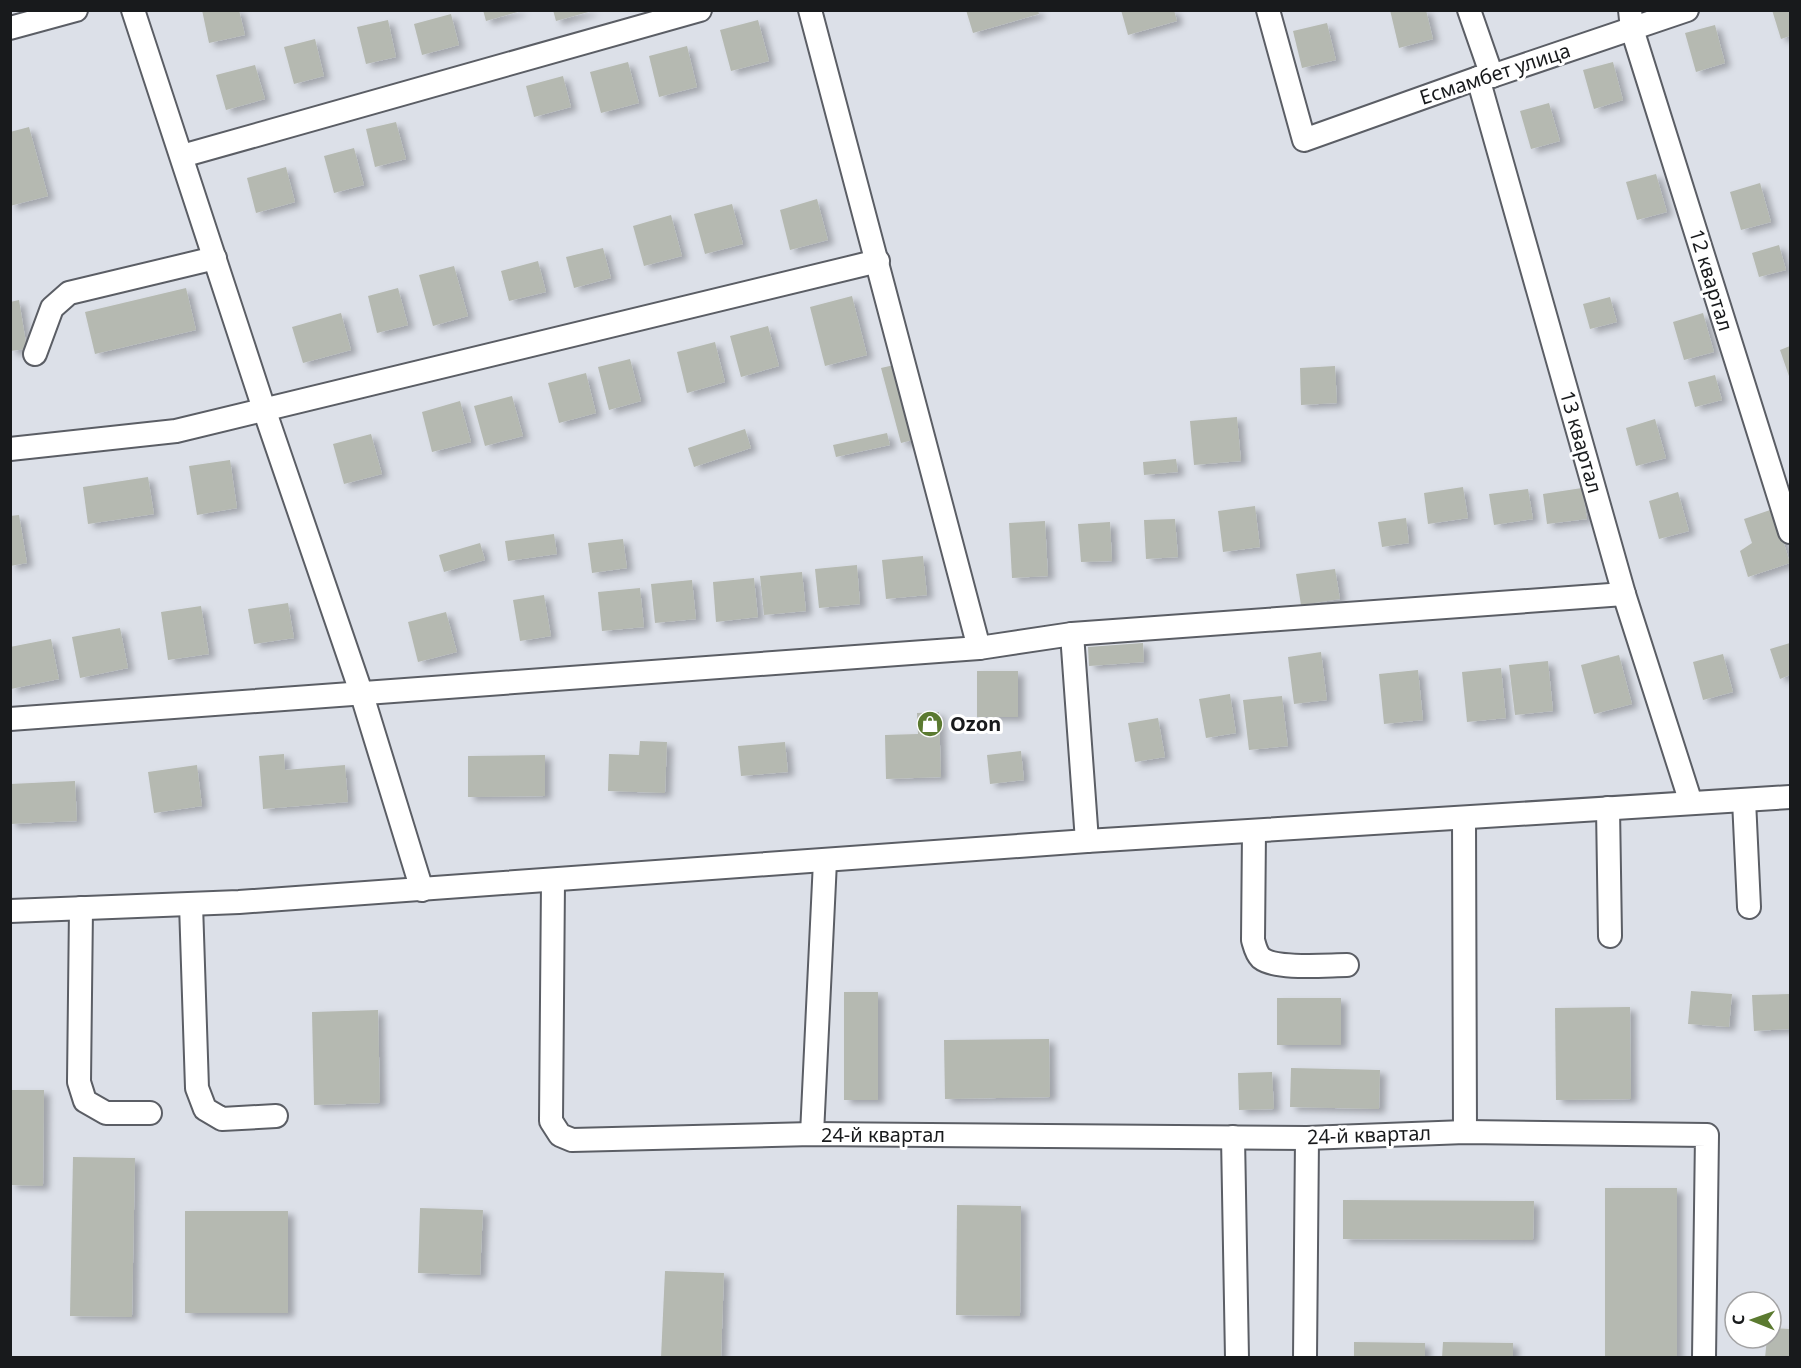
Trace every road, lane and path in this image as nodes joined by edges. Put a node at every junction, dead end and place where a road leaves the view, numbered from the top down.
1 (76, 10) edge
2 (133, 10) edge
3 (700, 10) edge
4 (810, 10) edge
5 (1268, 10) edge
6 (1469, 10) edge
7 (1687, 10) edge
8 (1631, 20) edge
9 (10, 28) edge
10 (1485, 77) junction
11 (182, 156) junction
12 (215, 258) junction
13 (878, 261) junction
14 (35, 354) dead end
15 (264, 409) junction
16 (10, 449) edge
17 (1791, 532) edge
18 (1624, 594) junction
19 (1072, 634) junction
20 (979, 648) junction
21 (362, 695) junction
22 (10, 719) edge
23 (1791, 797) edge
24 (1744, 800) junction
25 (1691, 803) junction
26 (1608, 808) junction
27 (1464, 818) junction
28 (1254, 831) junction
29 (1087, 841) junction
30 (825, 861) junction
31 (553, 880) junction
32 (422, 890) junction
33 (191, 904) junction
34 (1749, 907) dead end
35 (81, 908) junction
36 (10, 911) edge
37 (1610, 936) dead end
38 (1347, 965) dead end
39 (150, 1113) dead end
40 (276, 1116) dead end
41 (1465, 1132) junction
42 (812, 1134) junction
43 (1233, 1137) junction
44 (1306, 1138) junction
45 (1237, 1358) edge
46 (1305, 1358) edge
47 (1704, 1358) edge

1 - 9 street
2 - 11 street
3 - 11 street
4 - 13 street
5 - 10 street, Есмамбет улица
6 - 10 street, 13 квартал
7 - 8 street, Есмамбет улица
8 - 10 street, Есмамбет улица
8 - 17 street, 12 квартал
10 - 18 street, 13 квартал
11 - 12 street
12 - 14 street
12 - 15 street
13 - 15 street
13 - 20 street
15 - 16 street
15 - 21 street
18 - 19 street
18 - 25 street, 13 квартал
19 - 20 street
19 - 29 street
20 - 21 street
21 - 22 street
21 - 32 street
23 - 24 street
24 - 25 street
24 - 34 street
25 - 26 street
26 - 27 street
26 - 37 street
27 - 28 street
27 - 41 street
28 - 29 street
28 - 38 street
29 - 30 street
30 - 31 street
30 - 42 street
31 - 32 street
31 - 42 street, 24-й квартал
32 - 33 street
33 - 35 street
33 - 40 street
35 - 36 street
35 - 39 street
41 - 44 street, 24-й квартал
41 - 47 street, 24-й квартал
42 - 43 street, 24-й квартал
43 - 44 street, 24-й квартал
43 - 45 street
44 - 46 street

